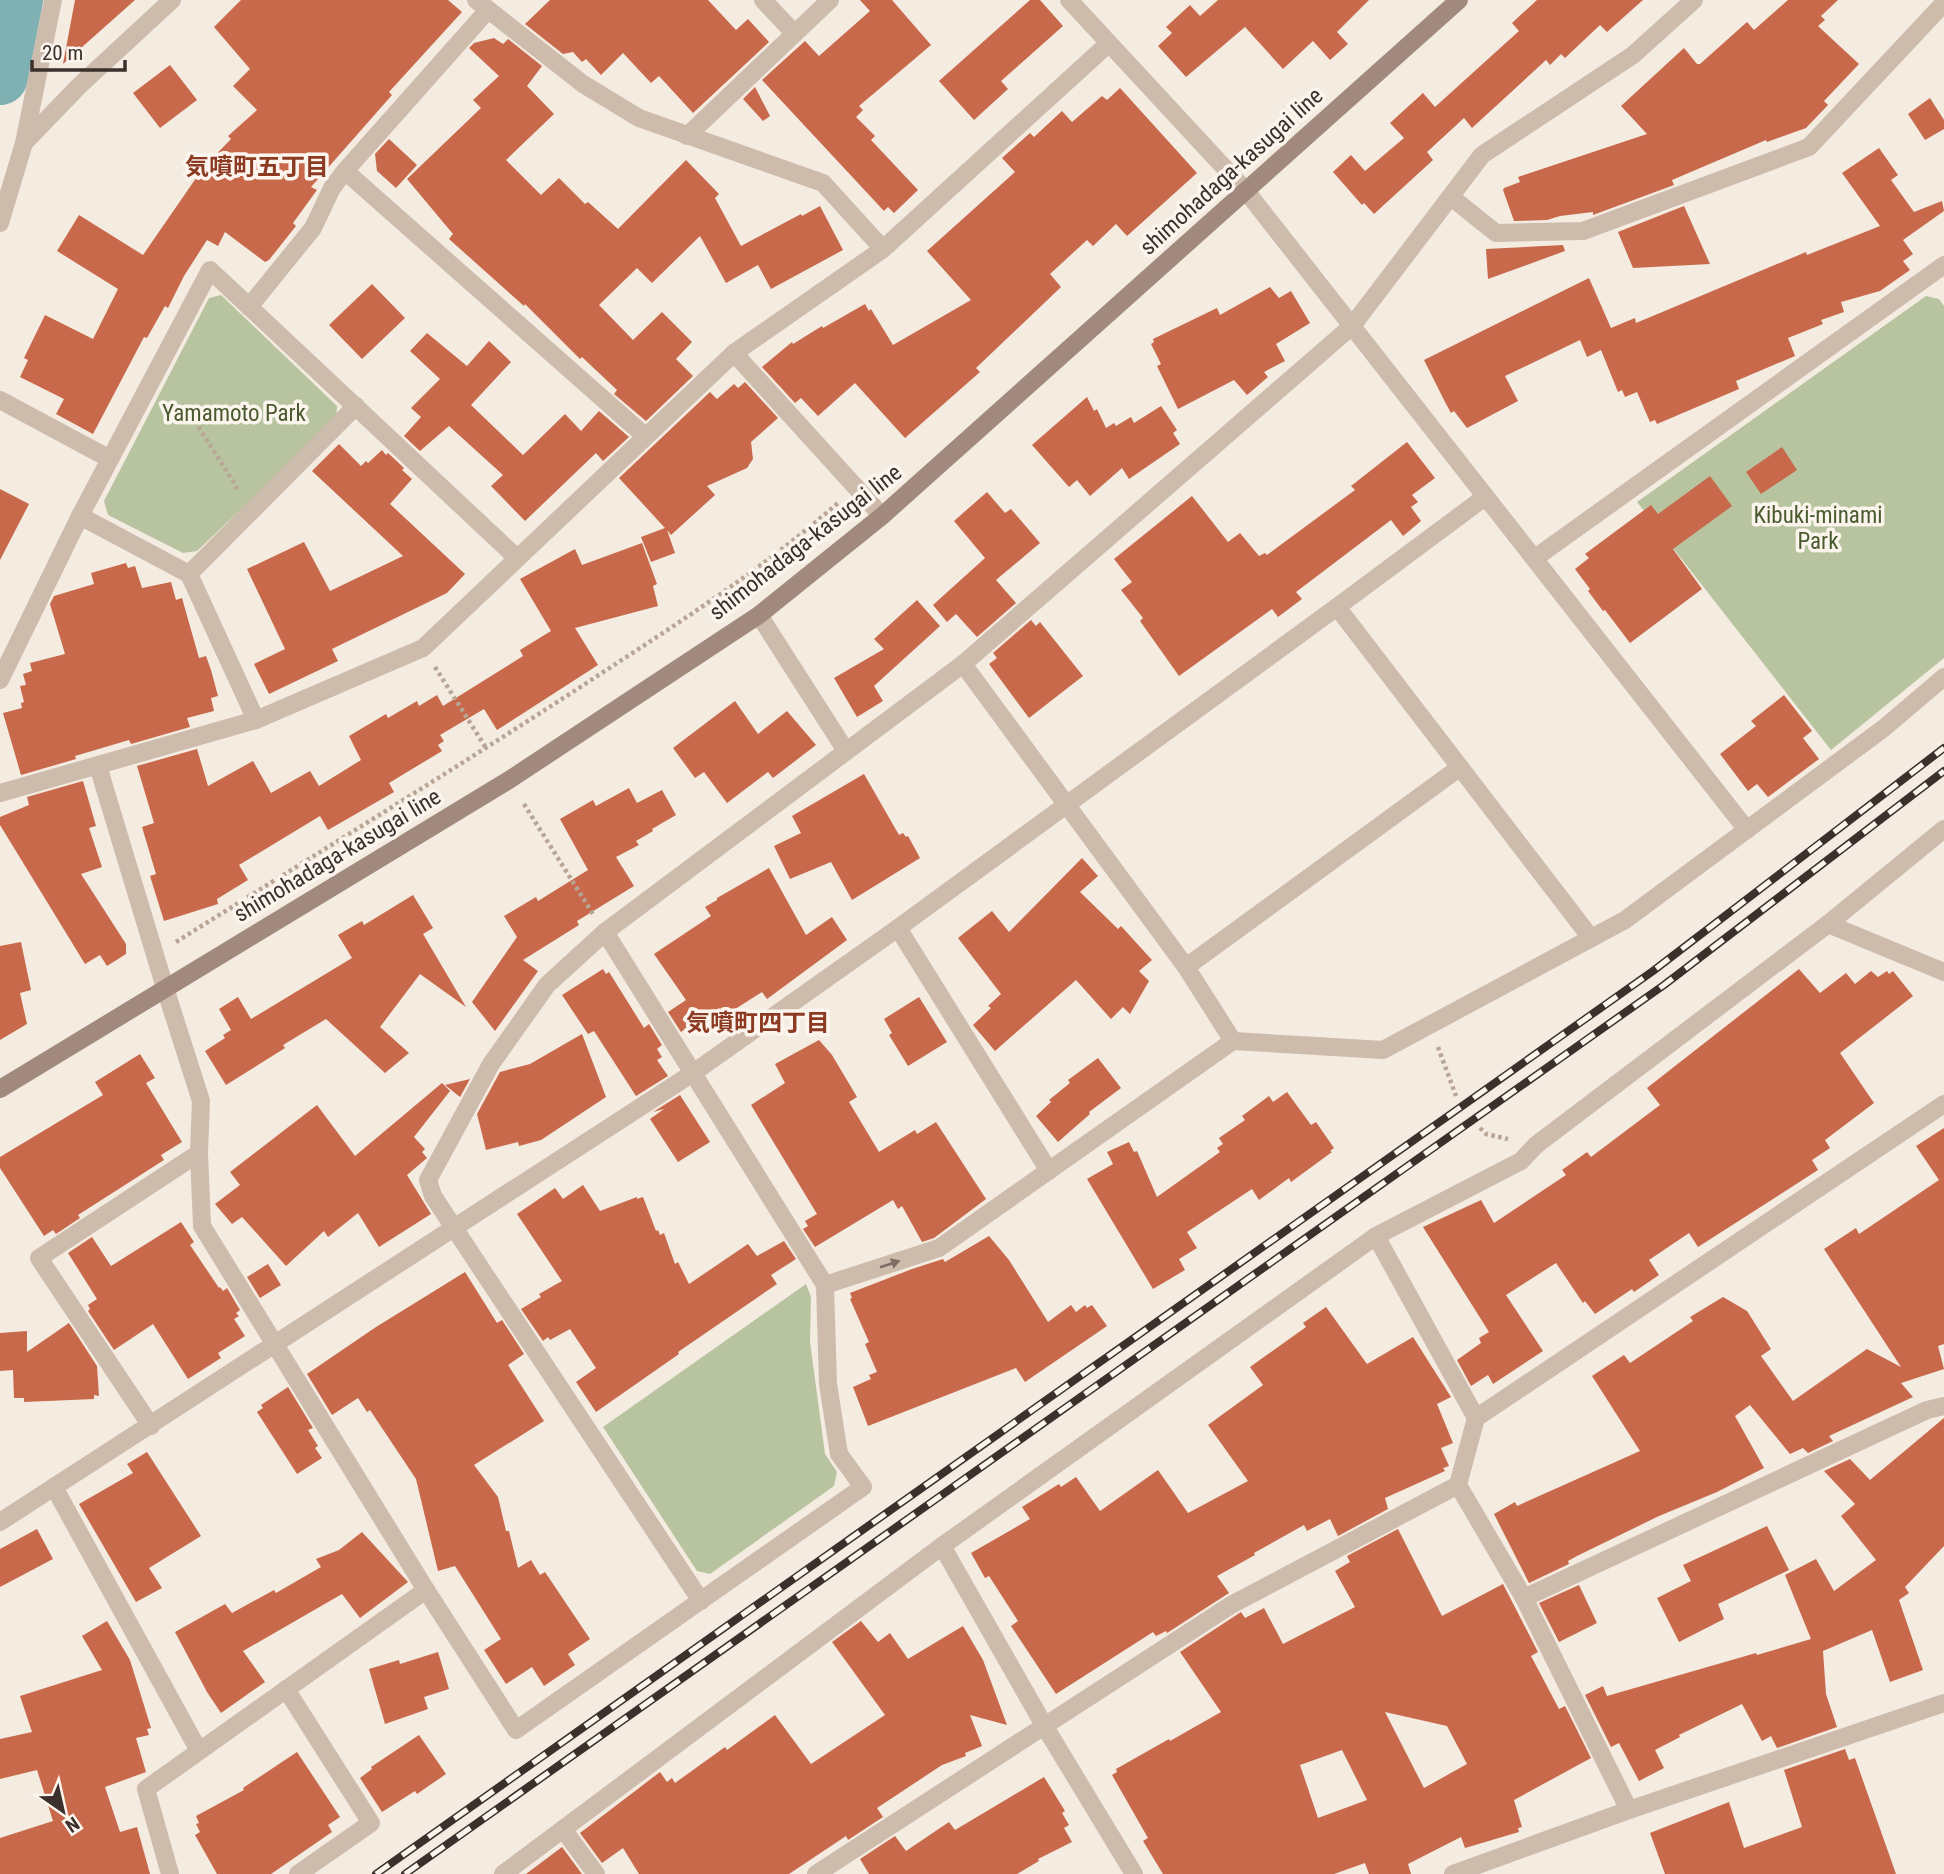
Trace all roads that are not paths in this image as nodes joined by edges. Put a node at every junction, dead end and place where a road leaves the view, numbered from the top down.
1 (53, 0) edge
2 (172, 0) edge
3 (763, 0) edge
4 (830, 0) edge
5 (1069, 0) edge
6 (1459, 0) edge
7 (1694, 0) edge
8 (1944, 3) edge
9 (482, 5) edge
10 (794, 33) junction
11 (1108, 44) junction
12 (687, 136) junction
13 (24, 143) junction
14 (345, 171) junction
15 (1246, 191) junction
16 (1451, 197) junction
17 (0, 223) edge
18 (883, 249) junction
19 (1942, 273) edge
20 (249, 307) junction
21 (1352, 326) junction
22 (734, 353) junction
23 (0, 400) edge
24 (356, 406) junction
25 (645, 436) junction
26 (110, 459) junction
27 (1485, 497) junction
28 (80, 516) junction
29 (882, 516) junction
30 (517, 558) junction
31 (1535, 558) junction
32 (188, 574) junction
33 (1338, 607) junction
34 (759, 615) junction
35 (963, 664) junction
36 (1944, 677) edge
37 (0, 680) edge
38 (256, 720) junction
39 (846, 751) junction
40 (98, 766) junction
41 (1459, 768) junction
42 (1, 789) edge
43 (1066, 804) junction
44 (1944, 829) edge
45 (1747, 830) junction
46 (1828, 924) junction
47 (898, 928) junction
48 (605, 932) junction
49 (1591, 938) junction
50 (1186, 967) junction
51 (1944, 972) edge
52 (164, 988) junction
53 (1233, 1041) junction
54 (693, 1073) junction
55 (0, 1089) edge
56 (1944, 1104) edge
57 (199, 1153) junction
58 (1049, 1171) junction
59 (456, 1227) junction
60 (1376, 1236) junction
61 (825, 1285) junction
62 (275, 1345) junction
63 (1944, 1406) edge
64 (1476, 1418) junction
65 (151, 1426) junction
66 (1458, 1485) junction
67 (54, 1487) junction
68 (0, 1522) edge
69 (942, 1546) junction
70 (426, 1590) junction
71 (1524, 1598) junction
72 (701, 1601) junction
73 (286, 1689) junction
74 (1944, 1703) edge
75 (1045, 1727) junction
76 (200, 1751) junction
77 (1629, 1810) junction
78 (563, 1829) junction
79 (170, 1874) edge
80 (298, 1874) edge
81 (503, 1874) edge
82 (596, 1874) edge
83 (816, 1874) edge
84 (1135, 1874) edge
85 (1453, 1874) edge

1 - 13 street
2 - 13 street
3 - 10 street
4 - 10 street
5 - 11 street
6 - 15 main road, shimohadaga-kasugai line
7 - 16 street
8 - 16 street
9 - 12 street
9 - 14 street
10 - 12 street
11 - 15 street
11 - 18 street
12 - 18 street
13 - 17 street
14 - 20 street
14 - 25 street
15 - 21 street
15 - 29 main road, shimohadaga-kasugai line
16 - 21 street
18 - 22 street
19 - 31 street
20 - 24 street
20 - 26 street
21 - 27 street
21 - 35 street
22 - 25 street
22 - 29 street
23 - 26 street
24 - 30 street
24 - 32 street
25 - 30 street
26 - 28 street
27 - 31 street
27 - 33 street
28 - 32 street
28 - 37 street
29 - 34 main road, shimohadaga-kasugai line
30 - 38 street
31 - 45 street
32 - 38 street
33 - 41 street
33 - 43 street
34 - 39 street
34 - 52 main road, shimohadaga-kasugai line
35 - 39 street
35 - 43 street
36 - 45 street
38 - 40 street
39 - 48 street
40 - 42 street
40 - 52 street
41 - 49 street
41 - 50 street
43 - 47 street
43 - 50 street
44 - 46 street
45 - 49 street
46 - 51 street
46 - 60 street
47 - 54 street
47 - 58 street
48 - 54 street
48 - 59 street
49 - 53 street
50 - 53 street
52 - 55 main road, shimohadaga-kasugai line
52 - 57 street
53 - 58 street
54 - 59 street
54 - 61 street
56 - 64 street
57 - 62 street
57 - 65 street
61 -> 58 street
59 - 62 street
59 - 72 street
60 - 64 street
60 - 69 street
61 - 72 street
62 - 65 street
62 - 70 street
63 - 71 street
64 - 66 street
65 - 67 street
66 - 71 street
66 - 75 street
67 - 68 street
67 - 76 street
69 - 75 street
69 - 78 street
70 - 72 street
70 - 73 street
71 - 77 street
73 - 76 street
73 - 80 street
74 - 77 street
75 - 83 street
75 - 84 street
76 - 79 street
77 - 85 street
78 - 81 street
78 - 82 street

